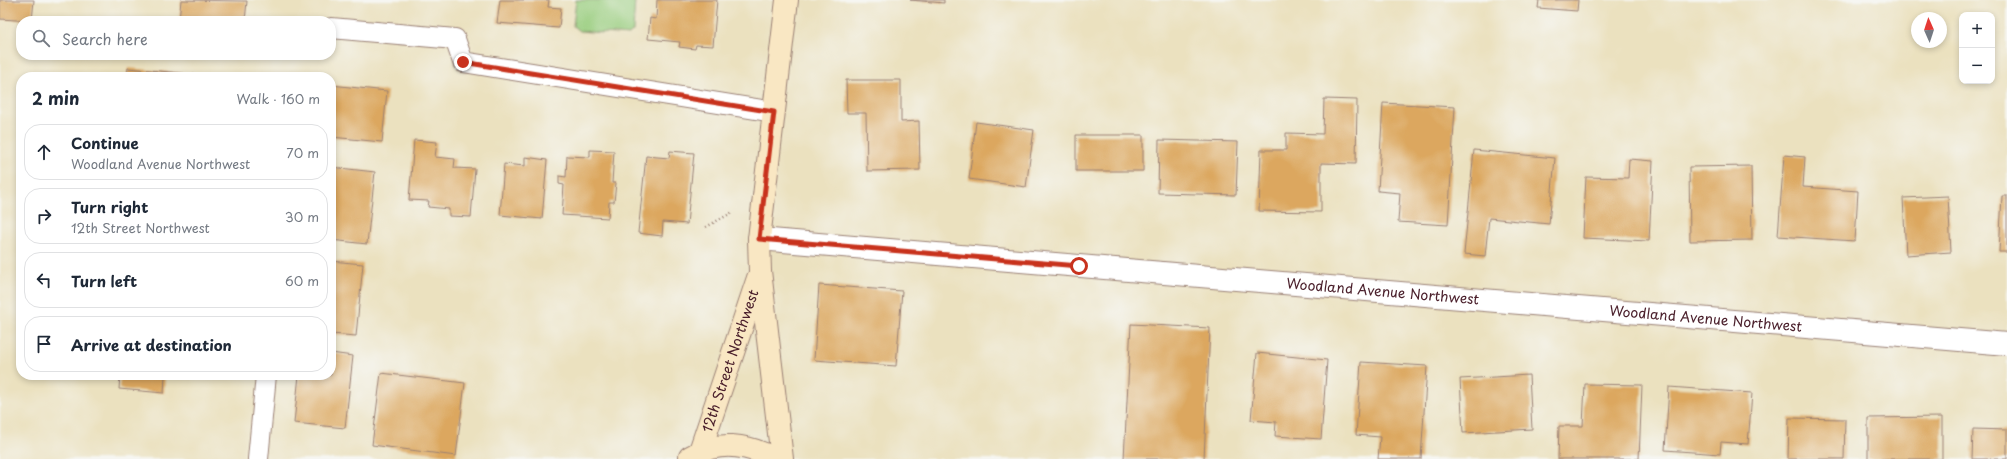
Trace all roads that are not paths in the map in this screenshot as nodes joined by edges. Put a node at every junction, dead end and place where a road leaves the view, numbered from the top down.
1 (787, 0) edge
2 (336, 28) edge
3 (774, 112) junction
4 (759, 239) junction
5 (760, 271) junction
6 (2007, 344) edge
7 (266, 380) edge
8 (694, 455) edge
9 (258, 459) edge
10 (775, 459) edge
11 (782, 459) edge

1 - 3 main road, 12th Street Northwest
2 - 3 lane
3 - 4 main road, 12th Street Northwest
4 - 5 main road, 12th Street Northwest
4 - 6 street, Woodland Avenue Northwest
5 - 8 main road, 12th Street Northwest
5 - 11 main road, 12th Street Northwest
7 - 9 lane
8 - 10 main road

